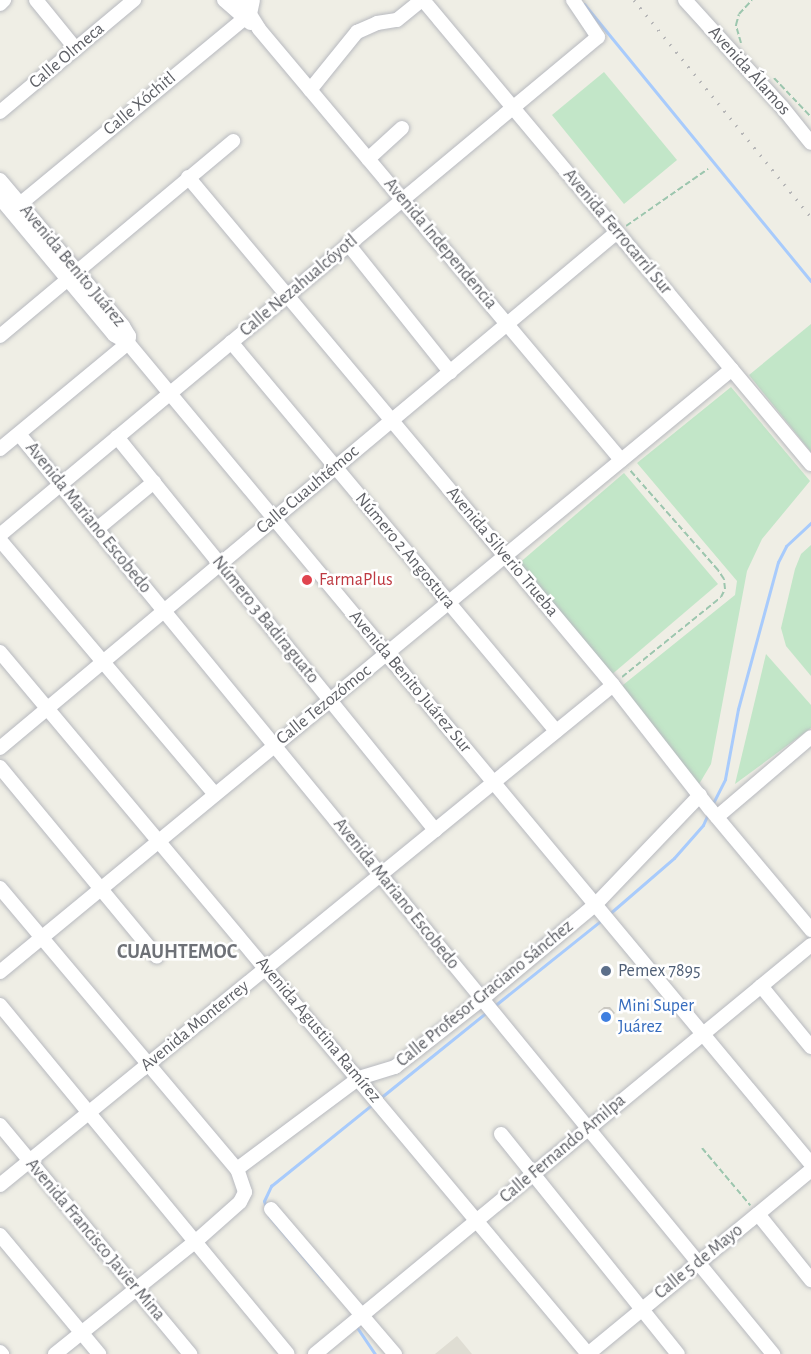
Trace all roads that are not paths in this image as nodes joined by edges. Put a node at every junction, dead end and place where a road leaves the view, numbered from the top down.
1 (4, 0) edge
2 (36, 0) edge
3 (134, 0) edge
4 (224, 0) edge
5 (242, 0) edge
6 (422, 0) edge
7 (573, 0) edge
8 (685, 0) edge
9 (0, 4) edge
10 (249, 11) edge
11 (76, 49) junction
12 (310, 90) junction
13 (513, 107) junction
14 (0, 112) edge
15 (402, 128) dead end
16 (233, 141) dead end
17 (811, 142) edge
18 (368, 159) junction
19 (188, 177) junction
20 (0, 180) edge
21 (0, 198) edge
22 (402, 199) junction
23 (16, 208) junction
24 (0, 221) edge
25 (616, 233) junction
26 (348, 244) junction
27 (72, 275) junction
28 (287, 295) junction
29 (507, 324) junction
30 (0, 336) edge
31 (231, 342) junction
32 (128, 343) junction
33 (732, 369) junction
34 (450, 372) junction
35 (171, 393) junction
36 (391, 420) junction
37 (19, 434) junction
38 (117, 437) junction
39 (0, 449) edge
40 (621, 460) junction
41 (811, 464) edge
42 (335, 467) junction
43 (154, 482) junction
44 (60, 484) junction
45 (274, 518) junction
46 (97, 529) junction
47 (0, 535) edge
48 (0, 540) edge
49 (505, 556) junction
50 (219, 563) junction
51 (448, 602) junction
52 (164, 610) junction
53 (0, 652) edge
54 (387, 654) junction
55 (103, 661) junction
56 (613, 685) junction
57 (330, 700) junction
58 (47, 708) junction
59 (556, 731) junction
60 (811, 737) edge
61 (274, 746) junction
62 (0, 748) edge
63 (0, 767) edge
64 (493, 783) junction
65 (216, 794) junction
66 (700, 795) junction
67 (717, 817) junction
68 (435, 830) junction
69 (159, 841) junction
70 (380, 874) junction
71 (0, 888) edge
72 (101, 889) junction
73 (597, 908) junction
74 (811, 930) edge
75 (42, 937) junction
76 (811, 945) edge
77 (157, 957) dead end
78 (266, 968) junction
79 (0, 972) edge
80 (761, 986) junction
81 (482, 999) junction
82 (0, 1005) edge
83 (703, 1034) junction
84 (811, 1047) edge
85 (148, 1064) junction
86 (362, 1082) junction
87 (88, 1112) junction
88 (0, 1125) edge
89 (588, 1129) junction
90 (501, 1134) dead end
91 (29, 1160) junction
92 (811, 1164) edge
93 (237, 1168) junction
94 (811, 1170) edge
95 (534, 1174) junction
96 (0, 1185) edge
97 (271, 1209) dead end
98 (758, 1214) junction
99 (477, 1220) junction
100 (0, 1235) edge
101 (195, 1242) junction
102 (698, 1263) junction
103 (811, 1280) edge
104 (135, 1288) junction
105 (642, 1309) junction
106 (362, 1315) junction
107 (81, 1332) junction
108 (55, 1354) edge
109 (99, 1354) edge
110 (190, 1354) edge
111 (288, 1354) edge
112 (315, 1354) edge
113 (395, 1354) edge
114 (588, 1354) edge
115 (678, 1354) edge
116 (773, 1354) edge

1 - 9 street
2 - 11 street
3 - 11 street, Calle Olmeca
4 - 10 street, Avenida Independencia
5 - 10 street, Avenida Independencia
6 - 12 street
6 - 13 street, Avenida Ferrocarril Sur
7 - 13 street, Calle Nezahualcóyotl
8 - 17 street, Avenida Álamos
10 - 12 street, Avenida Independencia
10 - 23 street, Calle Xóchitl
11 - 14 street, Calle Olmeca
12 - 18 street, Avenida Independencia
13 - 22 street, Calle Nezahualcóyotl
13 - 25 street, Avenida Ferrocarril Sur
15 - 18 street
16 - 19 street
18 - 22 street, Avenida Independencia
19 - 27 street
19 - 28 street, Avenida Silverio Trueba
20 - 23 street, Avenida Benito Juárez
21 - 23 street, Avenida Benito Juárez
22 - 26 street, Calle Nezahualcóyotl
22 - 29 street, Avenida Independencia
23 - 24 street, Calle Xóchitl
23 - 27 street, Avenida Benito Juárez
25 - 29 street, Calle Cuauhtémoc
25 - 33 street, Avenida Ferrocarril Sur
26 - 28 street, Calle Nezahualcóyotl
26 - 34 street
27 - 30 street
27 - 32 street, Avenida Benito Juárez
28 - 31 street, Calle Nezahualcóyotl
28 - 36 street, Avenida Silverio Trueba
29 - 34 street, Calle Cuauhtémoc
29 - 40 street, Avenida Independencia
31 - 35 street, Calle Nezahualcóyotl
31 - 42 street, Número 2 Angostura
32 - 35 street, Avenida Benito Juárez Sur
32 - 37 street
33 - 40 street, Calle Tezozómoc
33 - 41 street, Avenida Ferrocarril Sur
34 - 36 street, Calle Cuauhtémoc
35 - 38 street, Calle Nezahualcóyotl
35 - 45 street, Avenida Benito Juárez Sur
36 - 42 street, Calle Cuauhtémoc
36 - 49 street, Avenida Silverio Trueba
37 - 39 street
37 - 44 street, Avenida Mariano Escobedo
38 - 43 street, Número 3 Badiraguato
38 - 44 street, Calle Nezahualcóyotl
40 - 49 street, Calle Tezozómoc
42 - 45 street, Calle Cuauhtémoc
42 - 51 street, Número 2 Angostura
43 - 46 street
43 - 50 street, Número 3 Badiraguato
44 - 46 street, Avenida Mariano Escobedo
44 - 47 street, Calle Nezahualcóyotl
45 - 50 street, Calle Cuauhtémoc
45 - 54 street, Avenida Benito Juárez Sur
46 - 52 street, Avenida Mariano Escobedo
48 - 55 street
49 - 51 street, Calle Tezozómoc
49 - 56 street, Avenida Silverio Trueba
50 - 52 street, Calle Cuauhtémoc
50 - 57 street, Número 3 Badiraguato
51 - 54 street, Calle Tezozómoc
51 - 59 street, Número 2 Angostura
52 - 55 street, Calle Cuauhtémoc
52 - 61 street, Avenida Mariano Escobedo
53 - 58 street, Avenida Agustina Ramírez
54 - 57 street, Calle Tezozómoc
54 - 64 street, Avenida Benito Juárez Sur
55 - 58 street, Calle Cuauhtémoc
55 - 65 street
56 - 59 street, Avenida Monterrey
56 - 66 street, Avenida Silverio Trueba
57 - 61 street, Calle Tezozómoc
57 - 68 street, Número 3 Badiraguato
58 - 62 street, Calle Cuauhtémoc
58 - 69 street, Avenida Agustina Ramírez
59 - 64 street, Avenida Monterrey
60 - 67 street
61 - 65 street, Calle Tezozómoc
61 - 70 street, Avenida Mariano Escobedo
63 - 72 street
64 - 68 street, Avenida Monterrey
64 - 73 street, Avenida Benito Juárez Sur
65 - 69 street, Calle Tezozómoc
66 - 67 street, Avenida Silverio Trueba
66 - 73 street, Calle Profesor Graciano Sánchez
67 - 74 street, Avenida Silverio Trueba
68 - 70 street, Avenida Monterrey
69 - 72 street, Calle Tezozómoc
69 - 78 street, Avenida Agustina Ramírez
70 - 78 street, Avenida Monterrey
70 - 81 street, Avenida Mariano Escobedo
71 - 75 street
72 - 75 street, Calle Tezozómoc
72 - 77 street
73 - 81 street, Calle Profesor Graciano Sánchez
73 - 83 street
75 - 79 street, Calle Tezozómoc
75 - 85 street
76 - 80 street, Calle Fernando Amilpa
78 - 85 street, Avenida Monterrey
78 - 86 street, Avenida Agustina Ramírez
80 - 83 street, Calle Fernando Amilpa
80 - 84 street
81 - 86 street, Calle Profesor Graciano Sánchez
81 - 89 street, Avenida Mariano Escobedo
82 - 87 street
83 - 89 street, Calle Fernando Amilpa
83 - 92 street
85 - 87 street, Avenida Monterrey
85 - 93 street
86 - 93 street, Calle Profesor Graciano Sánchez
86 - 99 street, Avenida Agustina Ramírez
87 - 91 street, Avenida Monterrey
87 - 101 street
88 - 91 street, Avenida Francisco Javier Mina
89 - 95 street, Calle Fernando Amilpa
89 - 102 street, Avenida Mariano Escobedo
90 - 95 street
91 - 96 street, Avenida Monterrey
91 - 104 street, Avenida Francisco Javier Mina
93 - 101 street
94 - 98 street, Calle 5 de Mayo
95 - 99 street, Calle Fernando Amilpa
95 - 105 street
97 - 106 street
98 - 102 street, Calle 5 de Mayo
98 - 103 street
99 - 106 street, Calle Fernando Amilpa
99 - 114 street, Avenida Agustina Ramírez
100 - 107 street
101 - 104 street
101 - 111 street
102 - 105 street, Calle 5 de Mayo
102 - 116 street, Avenida Mariano Escobedo
104 - 107 street
104 - 110 street, Avenida Francisco Javier Mina
105 - 114 street, Calle 5 de Mayo
105 - 115 street
106 - 112 street, Calle Fernando Amilpa
106 - 113 street
107 - 108 street
107 - 109 street

